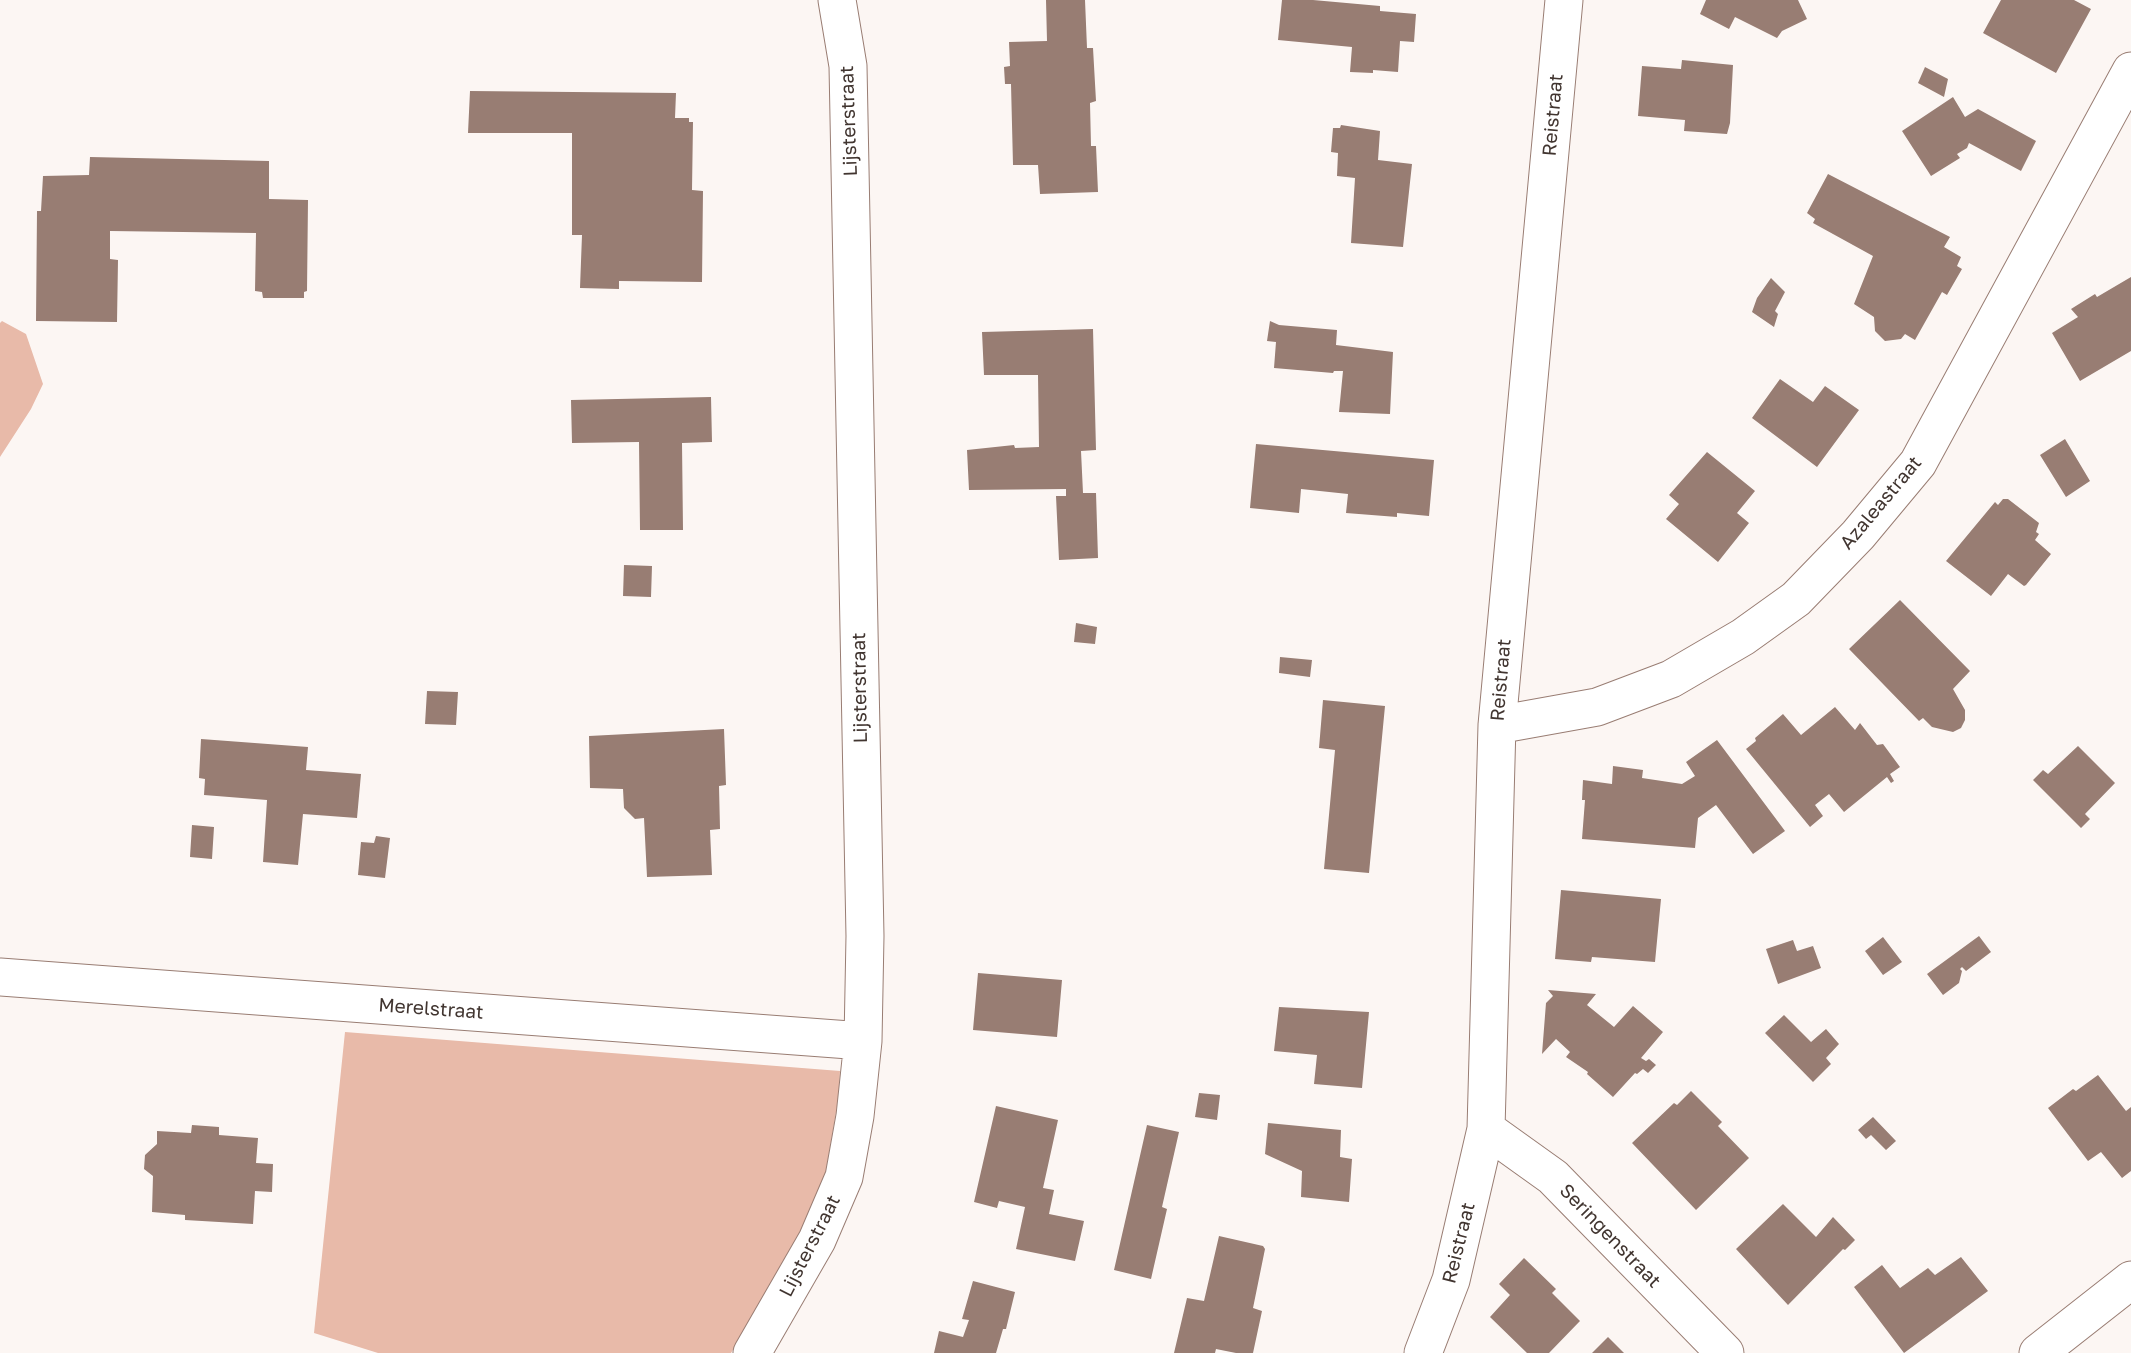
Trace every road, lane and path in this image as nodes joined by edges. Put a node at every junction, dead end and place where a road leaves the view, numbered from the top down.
1 (837, 0) edge
2 (1563, 0) edge
3 (2129, 84) edge
4 (1497, 725) junction
5 (0, 977) edge
6 (863, 1041) junction
7 (1486, 1129) junction
8 (2131, 1280) edge
9 (752, 1353) edge
10 (1423, 1353) edge
11 (1725, 1353) edge
12 (2038, 1353) edge

1 - 6 street, Lijsterstraat
2 - 4 street, Reistraat
3 - 4 street, Azaleastraat
4 - 7 street, Reistraat
5 - 6 street, Merelstraat
6 - 9 street, Lijsterstraat
7 - 10 street, Reistraat
7 - 11 street, Seringenstraat
8 - 12 street

